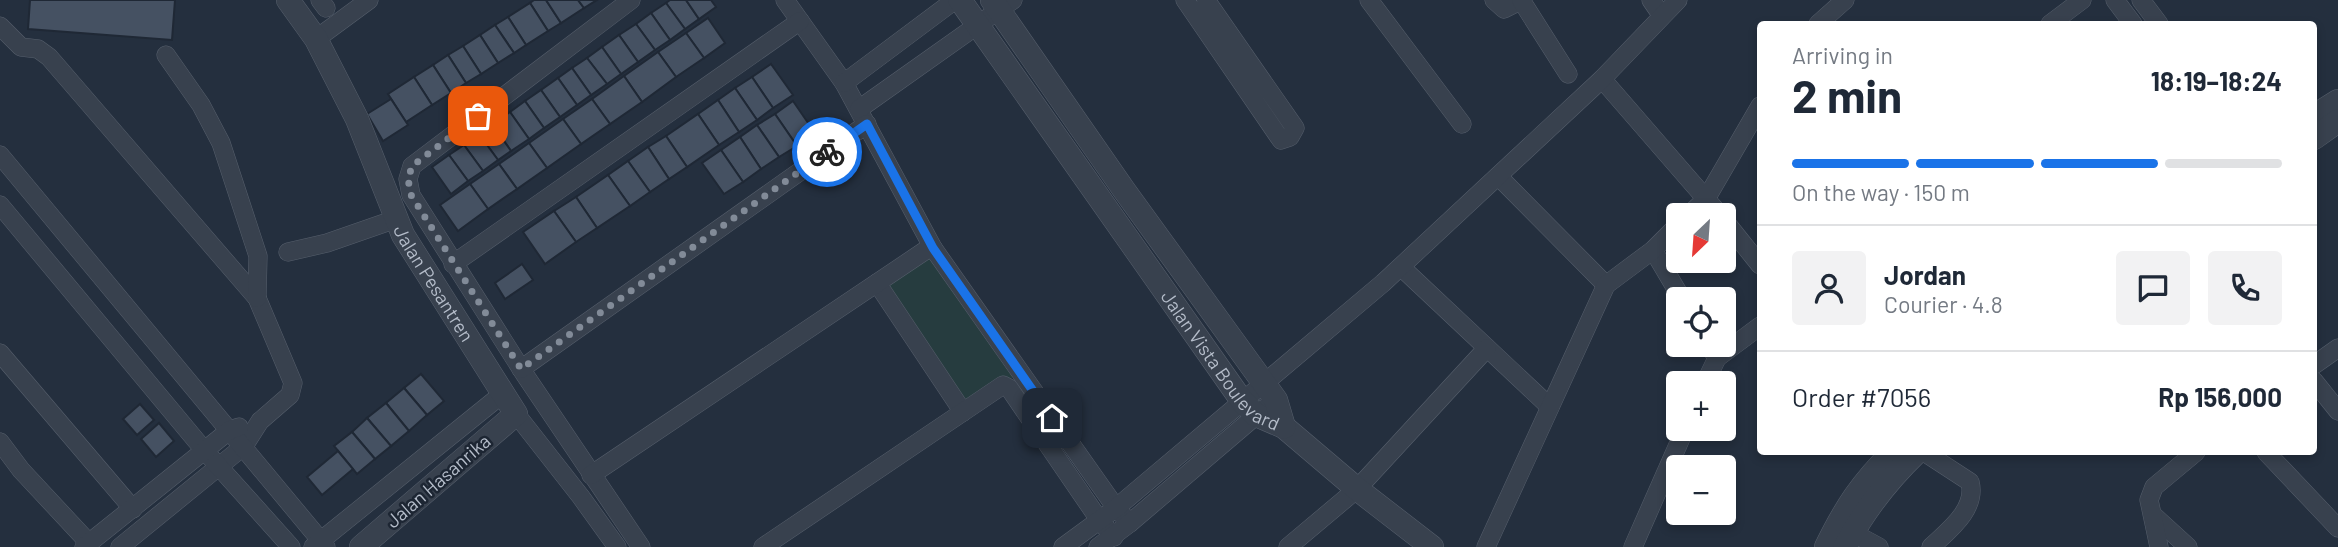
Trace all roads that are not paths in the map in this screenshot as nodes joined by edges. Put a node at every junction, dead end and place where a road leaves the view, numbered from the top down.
1 (288, 0) edge
2 (369, 0) edge
3 (631, 0) edge
4 (786, 0) edge
5 (958, 0) edge
6 (1185, 0) edge
7 (1206, 0) edge
8 (1369, 0) edge
9 (1494, 0) edge
10 (1519, 0) edge
11 (1651, 0) edge
12 (1678, 0) edge
13 (1844, 0) edge
14 (2082, 0) edge
15 (2115, 0) edge
16 (2141, 0) edge
17 (1001, 3) edge
18 (1662, 16) junction
19 (800, 21) junction
20 (1821, 21) edge
21 (2054, 21) edge
22 (2131, 21) edge
23 (2157, 21) edge
24 (978, 25) junction
25 (0, 26) edge
26 (316, 39) junction
27 (166, 55) dead end
28 (1568, 74) dead end
29 (1602, 79) junction
30 (844, 83) junction
31 (2338, 102) edge
32 (1757, 111) edge
33 (2317, 115) edge
34 (863, 116) junction
35 (2338, 121) edge
36 (1462, 124) dead end
37 (2317, 136) edge
38 (0, 155) edge
39 (1499, 177) junction
40 (1706, 199) junction
41 (1702, 203) edge
42 (1710, 203) edge
43 (0, 205) edge
44 (397, 219) junction
45 (1736, 235) edge
46 (1666, 237) edge
47 (933, 248) junction
48 (1653, 250) junction
49 (288, 252) dead end
50 (1757, 260) edge
51 (453, 264) junction
52 (1401, 267) junction
53 (877, 283) junction
54 (1606, 285) junction
55 (1675, 287) edge
56 (257, 298) junction
57 (1757, 328) edge
58 (1736, 339) edge
59 (1487, 348) junction
60 (2338, 348) edge
61 (0, 354) edge
62 (2317, 363) edge
63 (521, 369) junction
64 (2317, 385) edge
65 (1270, 392) junction
66 (495, 400) dead end
67 (1550, 407) junction
68 (1249, 408) junction
69 (2338, 411) edge
70 (963, 412) junction
71 (516, 414) junction
72 (260, 421) junction
73 (1284, 427) junction
74 (229, 430) junction
75 (1680, 441) edge
76 (0, 442) edge
77 (244, 446) junction
78 (204, 450) junction
79 (1890, 455) edge
80 (1914, 455) edge
81 (1927, 455) edge
82 (2192, 455) edge
83 (2269, 455) edge
84 (219, 467) junction
85 (591, 475) junction
86 (1357, 489) junction
87 (1116, 508) junction
88 (133, 509) junction
89 (2154, 516) junction
90 (1100, 521) junction
91 (1130, 523) junction
92 (2338, 528) edge
93 (1845, 534) edge
94 (1114, 537) junction
95 (87, 545) edge
96 (320, 545) edge
97 (120, 547) edge
98 (291, 547) edge
99 (360, 547) edge
100 (617, 547) edge
101 (641, 547) edge
102 (763, 547) edge
103 (1063, 547) edge
104 (1098, 547) edge
105 (1288, 547) edge
106 (1432, 547) edge
107 (1486, 547) edge
108 (1633, 547) edge
109 (1826, 547) edge
110 (1879, 547) edge
111 (1931, 547) edge
112 (2159, 547) edge
113 (2188, 547) edge

1 - 26 street, Jalan Pesantren
2 - 26 street
3 - 51 street
4 - 19 street
5 - 24 street, Jalan Vista Boulevard
5 - 30 street
6 - 7 street
8 - 36 street
9 - 10 street
10 - 28 street
11 - 18 street
12 - 18 street
13 - 20 street
14 - 21 street
15 - 22 street
16 - 23 street
17 - 24 street
17 - 65 street, Jalan Vista Boulevard
18 - 29 street
19 - 30 street
19 - 51 street
24 - 34 street
24 - 68 street, Jalan Vista Boulevard
25 - 56 street
26 - 44 street, Jalan Pesantren
27 - 56 street
29 - 39 street
29 - 40 street
30 - 34 street
31 - 33 street
32 - 40 street
34 - 47 street
34 - 63 street
35 - 37 street
38 - 74 street
39 - 52 street
39 - 54 street
40 - 41 street
40 - 42 street
43 - 78 street
44 - 49 street
44 - 71 street, Jalan Pesantren
45 - 50 street
46 - 48 street
47 - 53 street
47 - 87 street
48 - 54 street
48 - 55 street
51 - 63 street
52 - 59 street
52 - 65 street
53 - 70 street
53 - 85 street
54 - 67 street
56 - 72 street
57 - 58 street
59 - 67 street
59 - 86 street
60 - 62 street
61 - 88 street
63 - 85 street
64 - 69 street
65 - 68 street
65 - 73 street, Jalan Vista Boulevard
66 - 96 street
67 - 107 street
68 - 73 street, Jalan Vista Boulevard
68 - 87 street
68 - 91 street
70 - 90 street
70 - 102 street
71 - 99 street, Jalan Hasanrika
71 - 100 street, Jalan Pesantren
72 - 74 street
72 - 77 street
73 - 86 street
74 - 77 street
74 - 78 street
75 - 108 street
76 - 95 street
77 - 84 street
77 - 96 street
78 - 84 street
78 - 88 street
79 - 93 street
80 - 93 street
81 - 111 street
82 - 89 street
83 - 92 street
84 - 97 street
84 - 98 street
85 - 101 street
86 - 105 street
86 - 106 street
87 - 90 street
87 - 91 street
88 - 95 street
89 - 112 street
89 - 113 street
90 - 94 street
90 - 103 street
91 - 94 street
93 - 109 street
93 - 110 street
94 - 104 street

